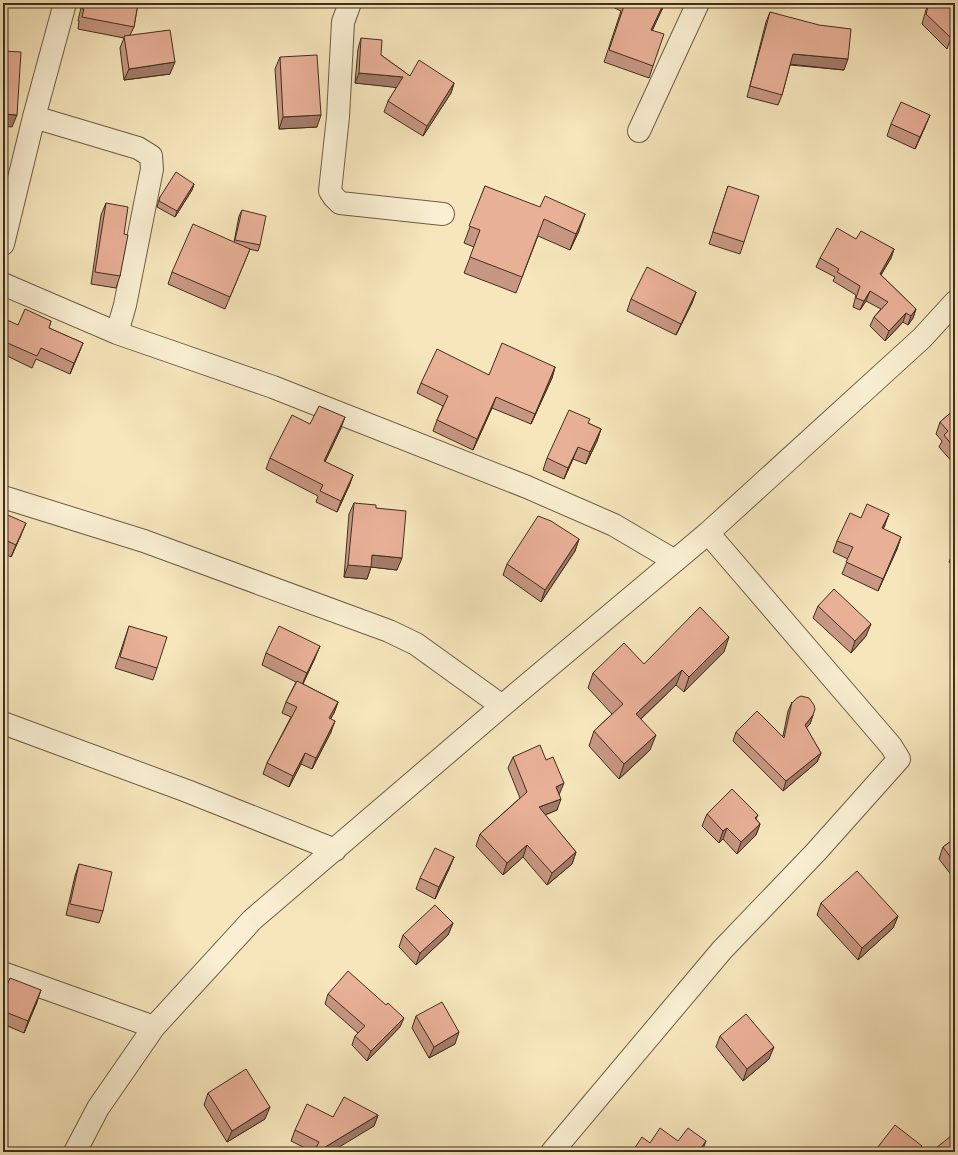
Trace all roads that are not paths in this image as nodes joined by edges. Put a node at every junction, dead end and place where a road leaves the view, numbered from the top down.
1 (65, 3) edge
2 (350, 3) edge
3 (698, 3) edge
4 (34, 117) junction
5 (640, 131) dead end
6 (443, 214) dead end
7 (3, 244) edge
8 (3, 284) edge
9 (955, 302) edge
10 (117, 333) junction
11 (3, 497) edge
12 (708, 533) junction
13 (675, 561) junction
14 (502, 706) junction
15 (3, 723) edge
16 (335, 850) junction
17 (3, 973) edge
18 (154, 1028) junction
19 (75, 1152) edge
20 (552, 1152) edge

1 - 4 street
2 - 6 street
3 - 5 street
4 - 7 street
4 - 10 street
8 - 10 street
9 - 12 street
10 - 13 street
11 - 14 street
12 - 13 street
12 - 20 street
13 - 14 street
14 - 16 street
15 - 16 street
16 - 18 street
17 - 18 street
18 - 19 street

